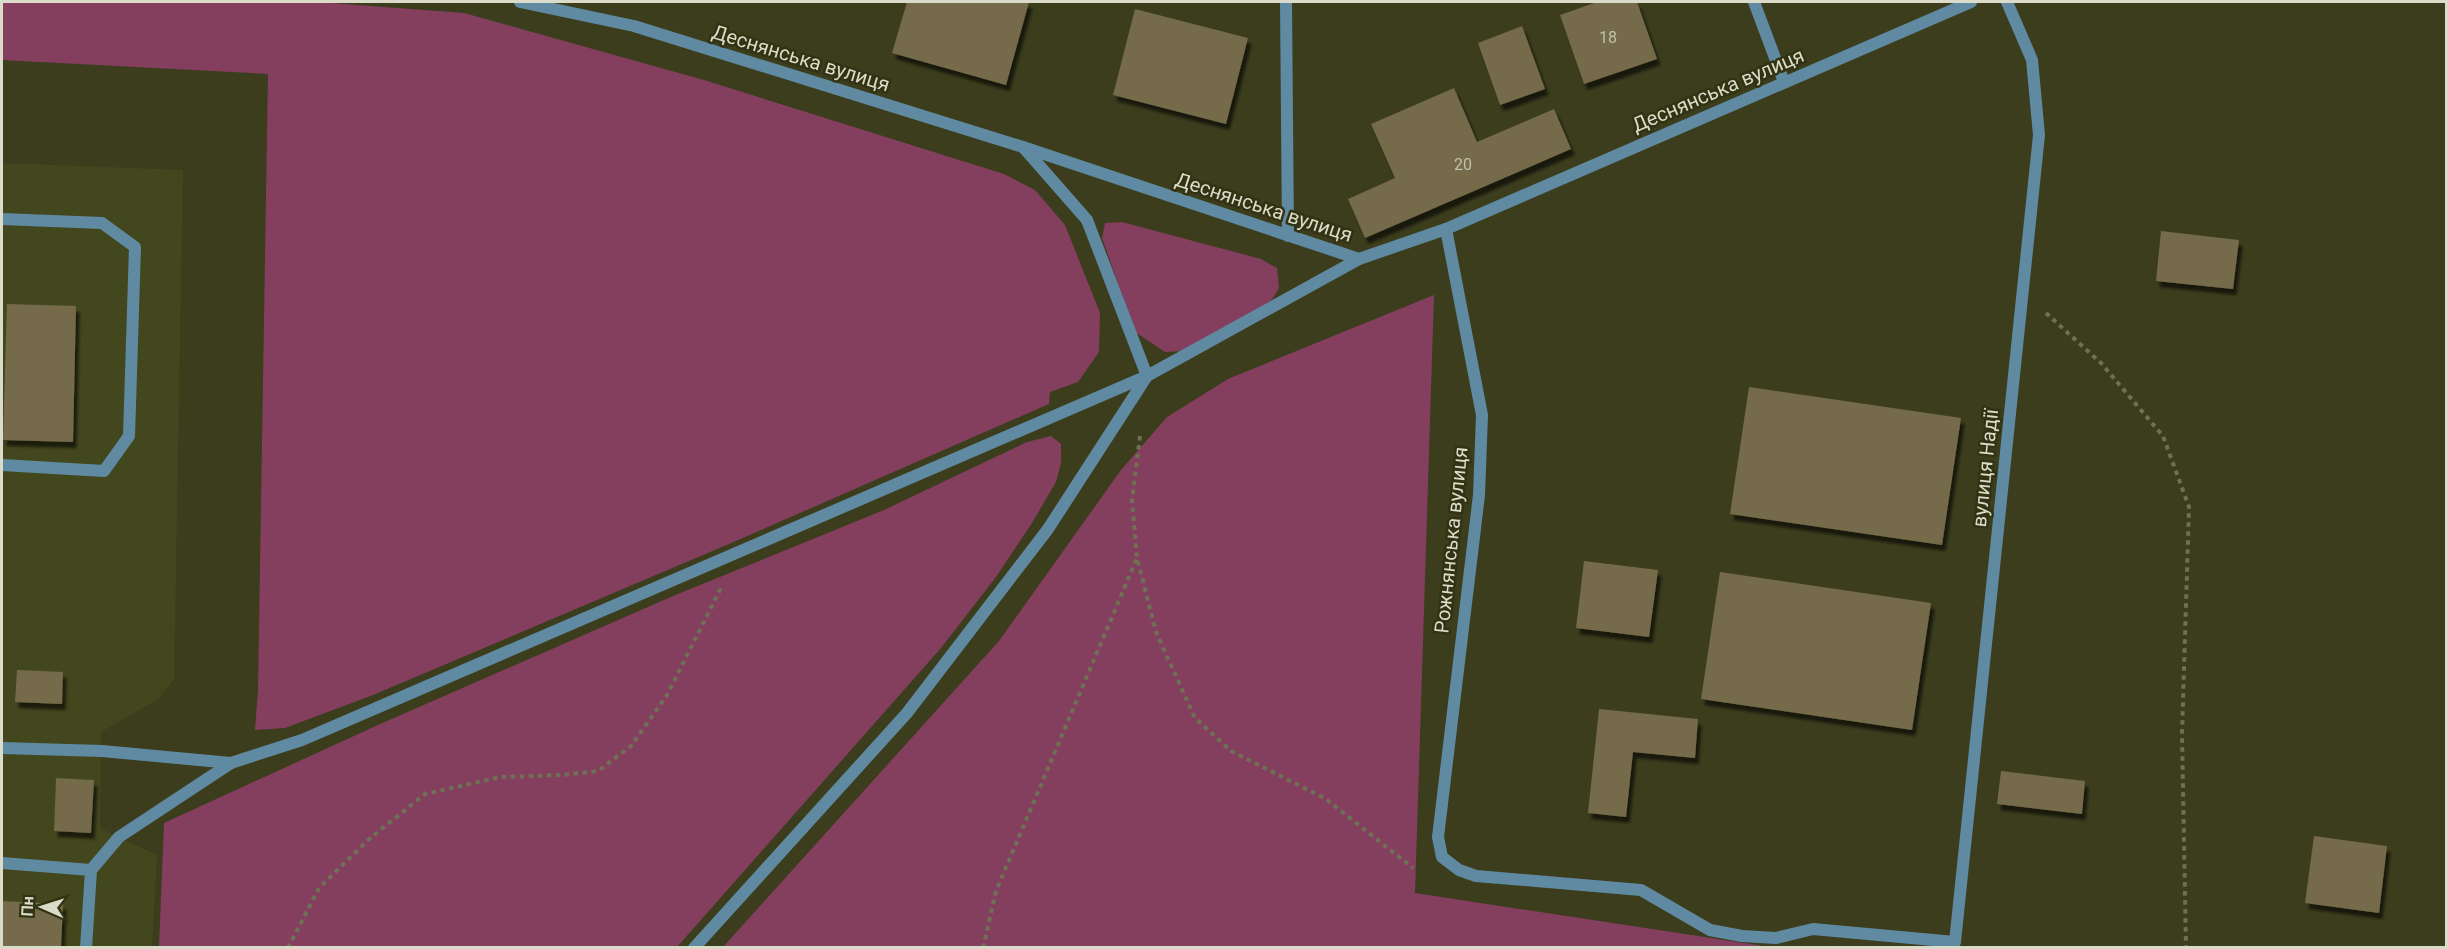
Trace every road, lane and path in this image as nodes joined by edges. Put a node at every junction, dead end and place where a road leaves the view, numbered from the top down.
1 (520, 2) edge
2 (1286, 2) edge
3 (1754, 2) edge
4 (1971, 2) edge
5 (2007, 2) edge
6 (1784, 82) junction
7 (1023, 147) junction
8 (2, 219) edge
9 (1446, 229) junction
10 (1288, 236) junction
11 (1359, 259) junction
12 (2023, 292) junction
13 (1147, 376) junction
14 (1140, 433) dead end
15 (2, 465) edge
16 (738, 552) junction
17 (1137, 558) junction
18 (2, 748) edge
19 (231, 763) junction
20 (2, 863) edge
21 (1413, 868) dead end
22 (91, 870) junction
23 (1955, 942) joint
24 (86, 948) edge
25 (288, 948) edge
26 (694, 948) edge
27 (983, 948) edge
28 (2186, 948) edge

1 - 7 street, Деснянська вулиця
2 - 10 street
3 - 6 street
4 - 6 street, Деснянська вулиця
5 - 12 street, вулиця Надії
6 - 9 street, Деснянська вулиця
7 - 10 street, Деснянська вулиця
7 - 13 street
8 - 15 street
9 - 11 street, Деснянська вулиця
9 - 23 street, Рожнянська вулиця
10 - 11 street, Деснянська вулиця
11 - 13 street
12 - 23 street, вулиця Надії
12 - 28 path
13 - 16 street
13 - 26 street
14 - 17 path
16 - 19 street
16 - 25 path
17 - 21 path
17 - 27 path
18 - 19 street
19 - 22 street
20 - 22 street
22 - 24 street

